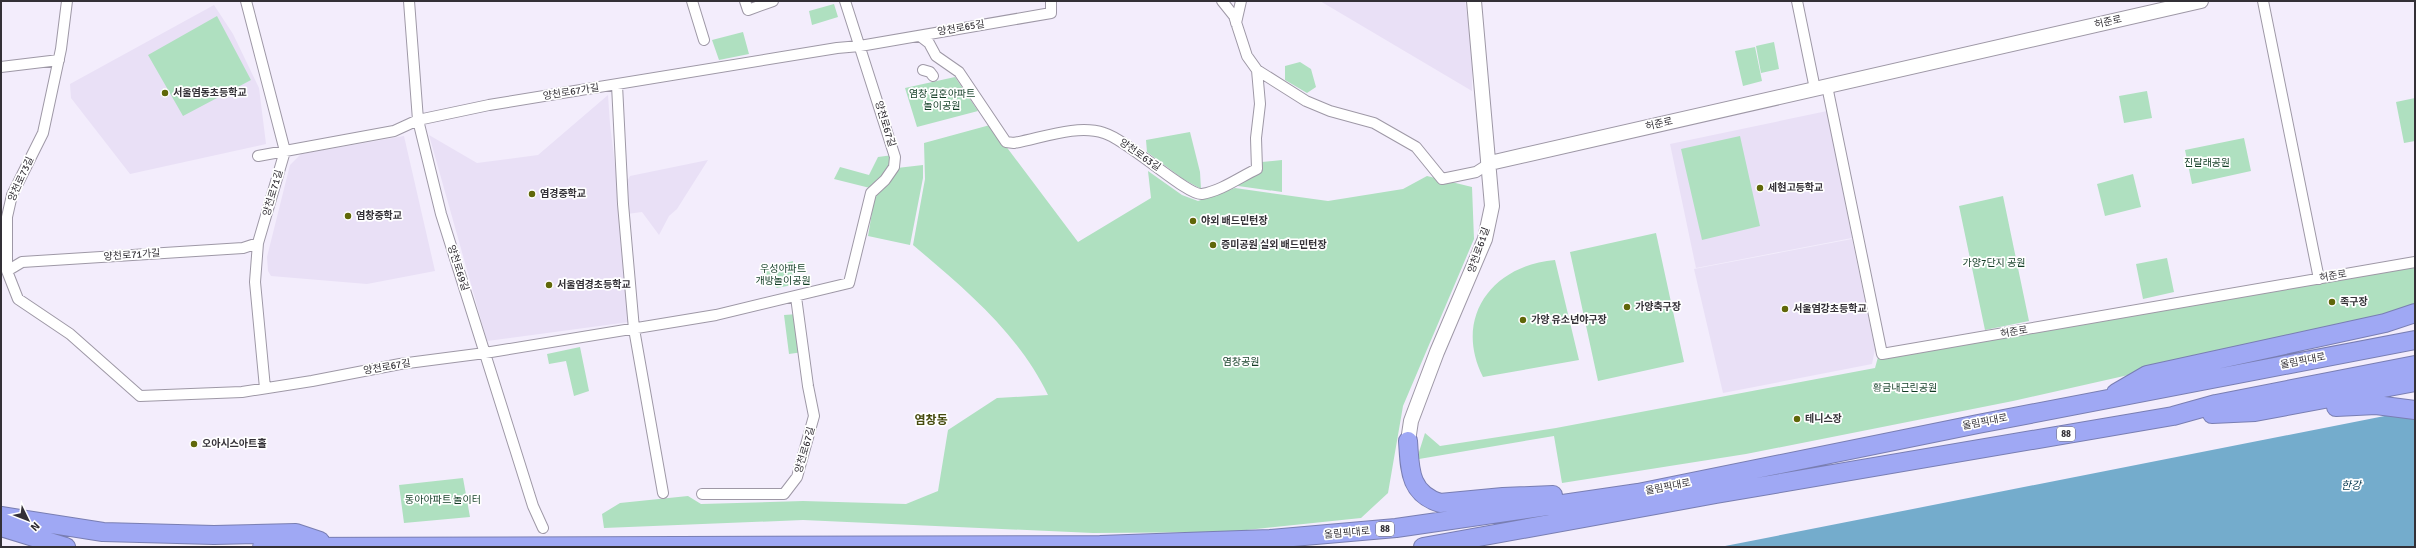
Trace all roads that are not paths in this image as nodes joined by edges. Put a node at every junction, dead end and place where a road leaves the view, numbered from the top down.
1 (67, 1) edge
2 (246, 1) edge
3 (409, 1) edge
4 (692, 1) edge
5 (745, 1) edge
6 (773, 1) edge
7 (845, 1) edge
8 (1051, 1) edge
9 (1222, 1) edge
10 (1240, 1) edge
11 (1474, 1) edge
12 (1797, 1) edge
13 (2200, 1) edge
14 (2263, 1) edge
15 (1236, 23) junction
16 (920, 36) junction
17 (704, 40) dead end
18 (860, 46) junction
19 (59, 60) junction
20 (1, 67) edge
21 (923, 70) dead end
22 (1257, 70) junction
23 (933, 76) dead end
24 (617, 85) junction
25 (1821, 87) junction
26 (418, 120) junction
27 (285, 151) junction
28 (258, 156) dead end
29 (1490, 163) junction
30 (258, 243) junction
31 (2415, 262) edge
32 (7, 271) junction
33 (2320, 279) junction
34 (796, 297) junction
35 (2415, 313) edge
36 (2415, 322) edge
37 (634, 329) junction
38 (2339, 334) junction
39 (2415, 340) edge
40 (485, 353) junction
41 (2415, 365) edge
42 (2415, 382) edge
43 (265, 388) junction
44 (140, 396) joint
45 (2104, 400) junction
46 (2415, 410) edge
47 (2255, 412) junction
48 (2173, 416) junction
49 (1408, 441) joint
50 (663, 493) dead end
51 (1638, 493) junction
52 (702, 494) dead end
53 (1, 516) edge
54 (1, 527) edge
55 (543, 528) dead end
56 (338, 546) junction
57 (66, 547) edge
58 (262, 547) edge
59 (1423, 547) edge

1 - 19 street, 양천로73길
2 - 27 street
3 - 26 street, 양천로69길
4 - 17 street
5 - 6 street
7 - 18 street, 양천로67길
8 - 16 street, 양천로65길
9 - 15 street, 양천로63길
10 - 15 street
11 - 29 street, 양천로61길
12 - 25 street
13 - 25 street, 허준로
14 - 33 street
15 - 22 street, 양천로63길
16 - 18 street, 양천로65길
16 - 22 street, 양천로63길
18 - 24 street, 양천로67가길
18 - 34 street, 양천로67길
19 - 20 street
19 - 32 street, 양천로73길
21 - 23 street
22 - 29 street, 양천로63길
24 - 26 street, 양천로67가길
24 - 37 street
25 - 29 street, 허준로
25 - 33 street, 허준로
26 - 27 street, 양천로67가길
26 - 40 street, 양천로69길
27 - 28 street, 양천로67가길
27 - 30 street, 양천로71길
29 - 49 street, 양천로61길
30 - 32 street, 양천로71가길
30 - 43 street, 양천로71길
31 - 33 street, 허준로
32 - 44 street, 양천로73길
34 - 37 street, 양천로67길
34 - 52 street, 양천로67길
35 - 38 highway
36 - 38 highway
37 - 40 street, 양천로67길
37 - 50 street
38 - 45 highway
39 - 45 highway, 올림픽대로 / 88
40 - 43 street, 양천로67길
40 - 55 street, 양천로69길
41 - 48 highway, 올림픽대로 / 88
42 - 47 highway
43 - 44 street, 양천로67길
45 - 51 highway, 올림픽대로 / 88
46 - 47 highway
47 - 48 highway
48 - 59 highway, 올림픽대로 / 88
49 - 51 highway
51 - 56 highway, 올림픽대로 / 88
53 - 56 highway
54 - 57 highway
56 - 58 highway, 올림픽대로 / 88

